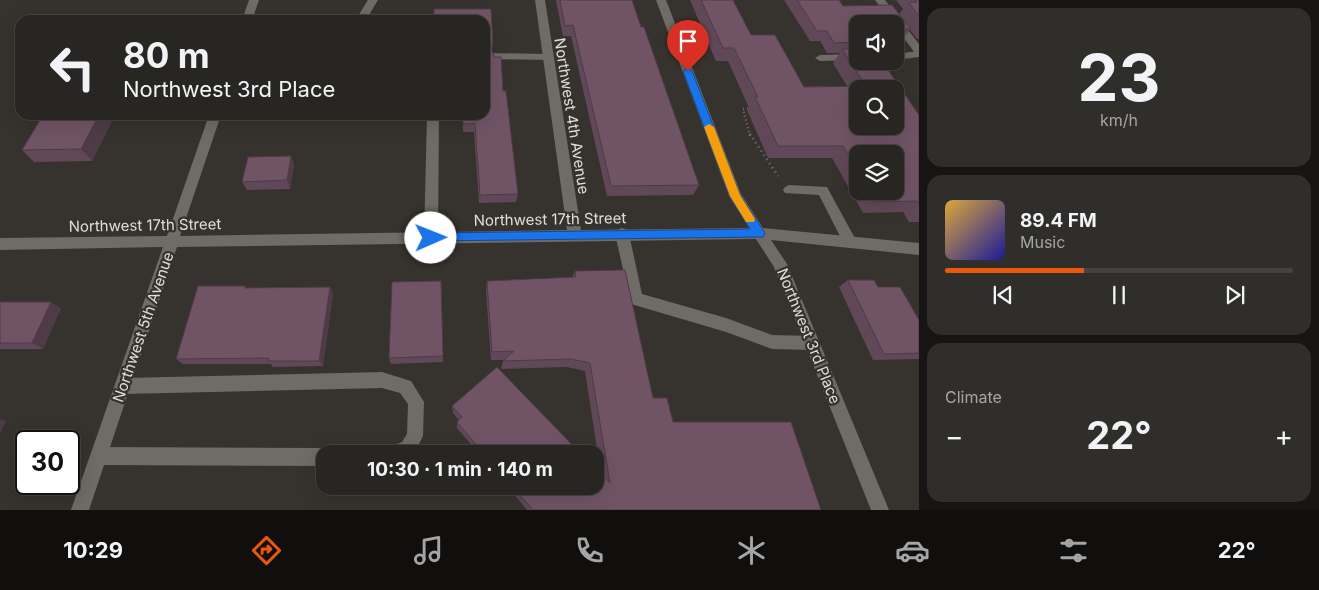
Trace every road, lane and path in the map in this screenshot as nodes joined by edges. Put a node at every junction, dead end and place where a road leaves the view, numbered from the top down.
1 (254, 0) edge
2 (373, 0) edge
3 (540, 0) edge
4 (661, 0) edge
5 (880, 0) edge
6 (249, 15) edge
7 (364, 15) edge
8 (919, 52) edge
9 (904, 55) edge
10 (490, 56) edge
11 (548, 57) junction
12 (849, 57) edge
13 (820, 58) dead end
14 (756, 108) edge
15 (213, 120) edge
16 (434, 120) edge
17 (789, 190) joint
18 (622, 234) junction
19 (759, 234) junction
20 (575, 236) junction
21 (431, 238) junction
22 (172, 241) junction
23 (850, 242) junction
24 (0, 244) edge
25 (919, 249) edge
26 (812, 342) junction
27 (122, 386) junction
28 (410, 445) edge
29 (99, 456) junction
30 (316, 457) edge
31 (80, 510) edge
32 (880, 510) edge

1 - 6 street
2 - 7 street
3 - 11 street, Northwest 4th Avenue
4 - 19 street, Northwest 3rd Place
5 - 8 street
8 - 9 street
10 - 11 street
11 - 20 street, Northwest 4th Avenue
12 - 13 street
14 - 17 path
15 - 22 street, Northwest 5th Avenue
16 - 21 street
17 - 23 street
18 - 19 street, Northwest 17th Street
18 - 20 street, Northwest 17th Street
18 - 26 street
19 - 23 street, Northwest 17th Street
19 - 26 street, Northwest 3rd Place
20 - 21 street, Northwest 17th Street
21 - 22 street, Northwest 17th Street
22 - 24 street, Northwest 17th Street
22 - 27 street, Northwest 5th Avenue
23 - 25 street, Northwest 17th Street
26 - 32 street, Northwest 3rd Place
27 - 28 street
27 - 29 street, Northwest 5th Avenue
29 - 30 street
29 - 31 street, Northwest 5th Avenue

